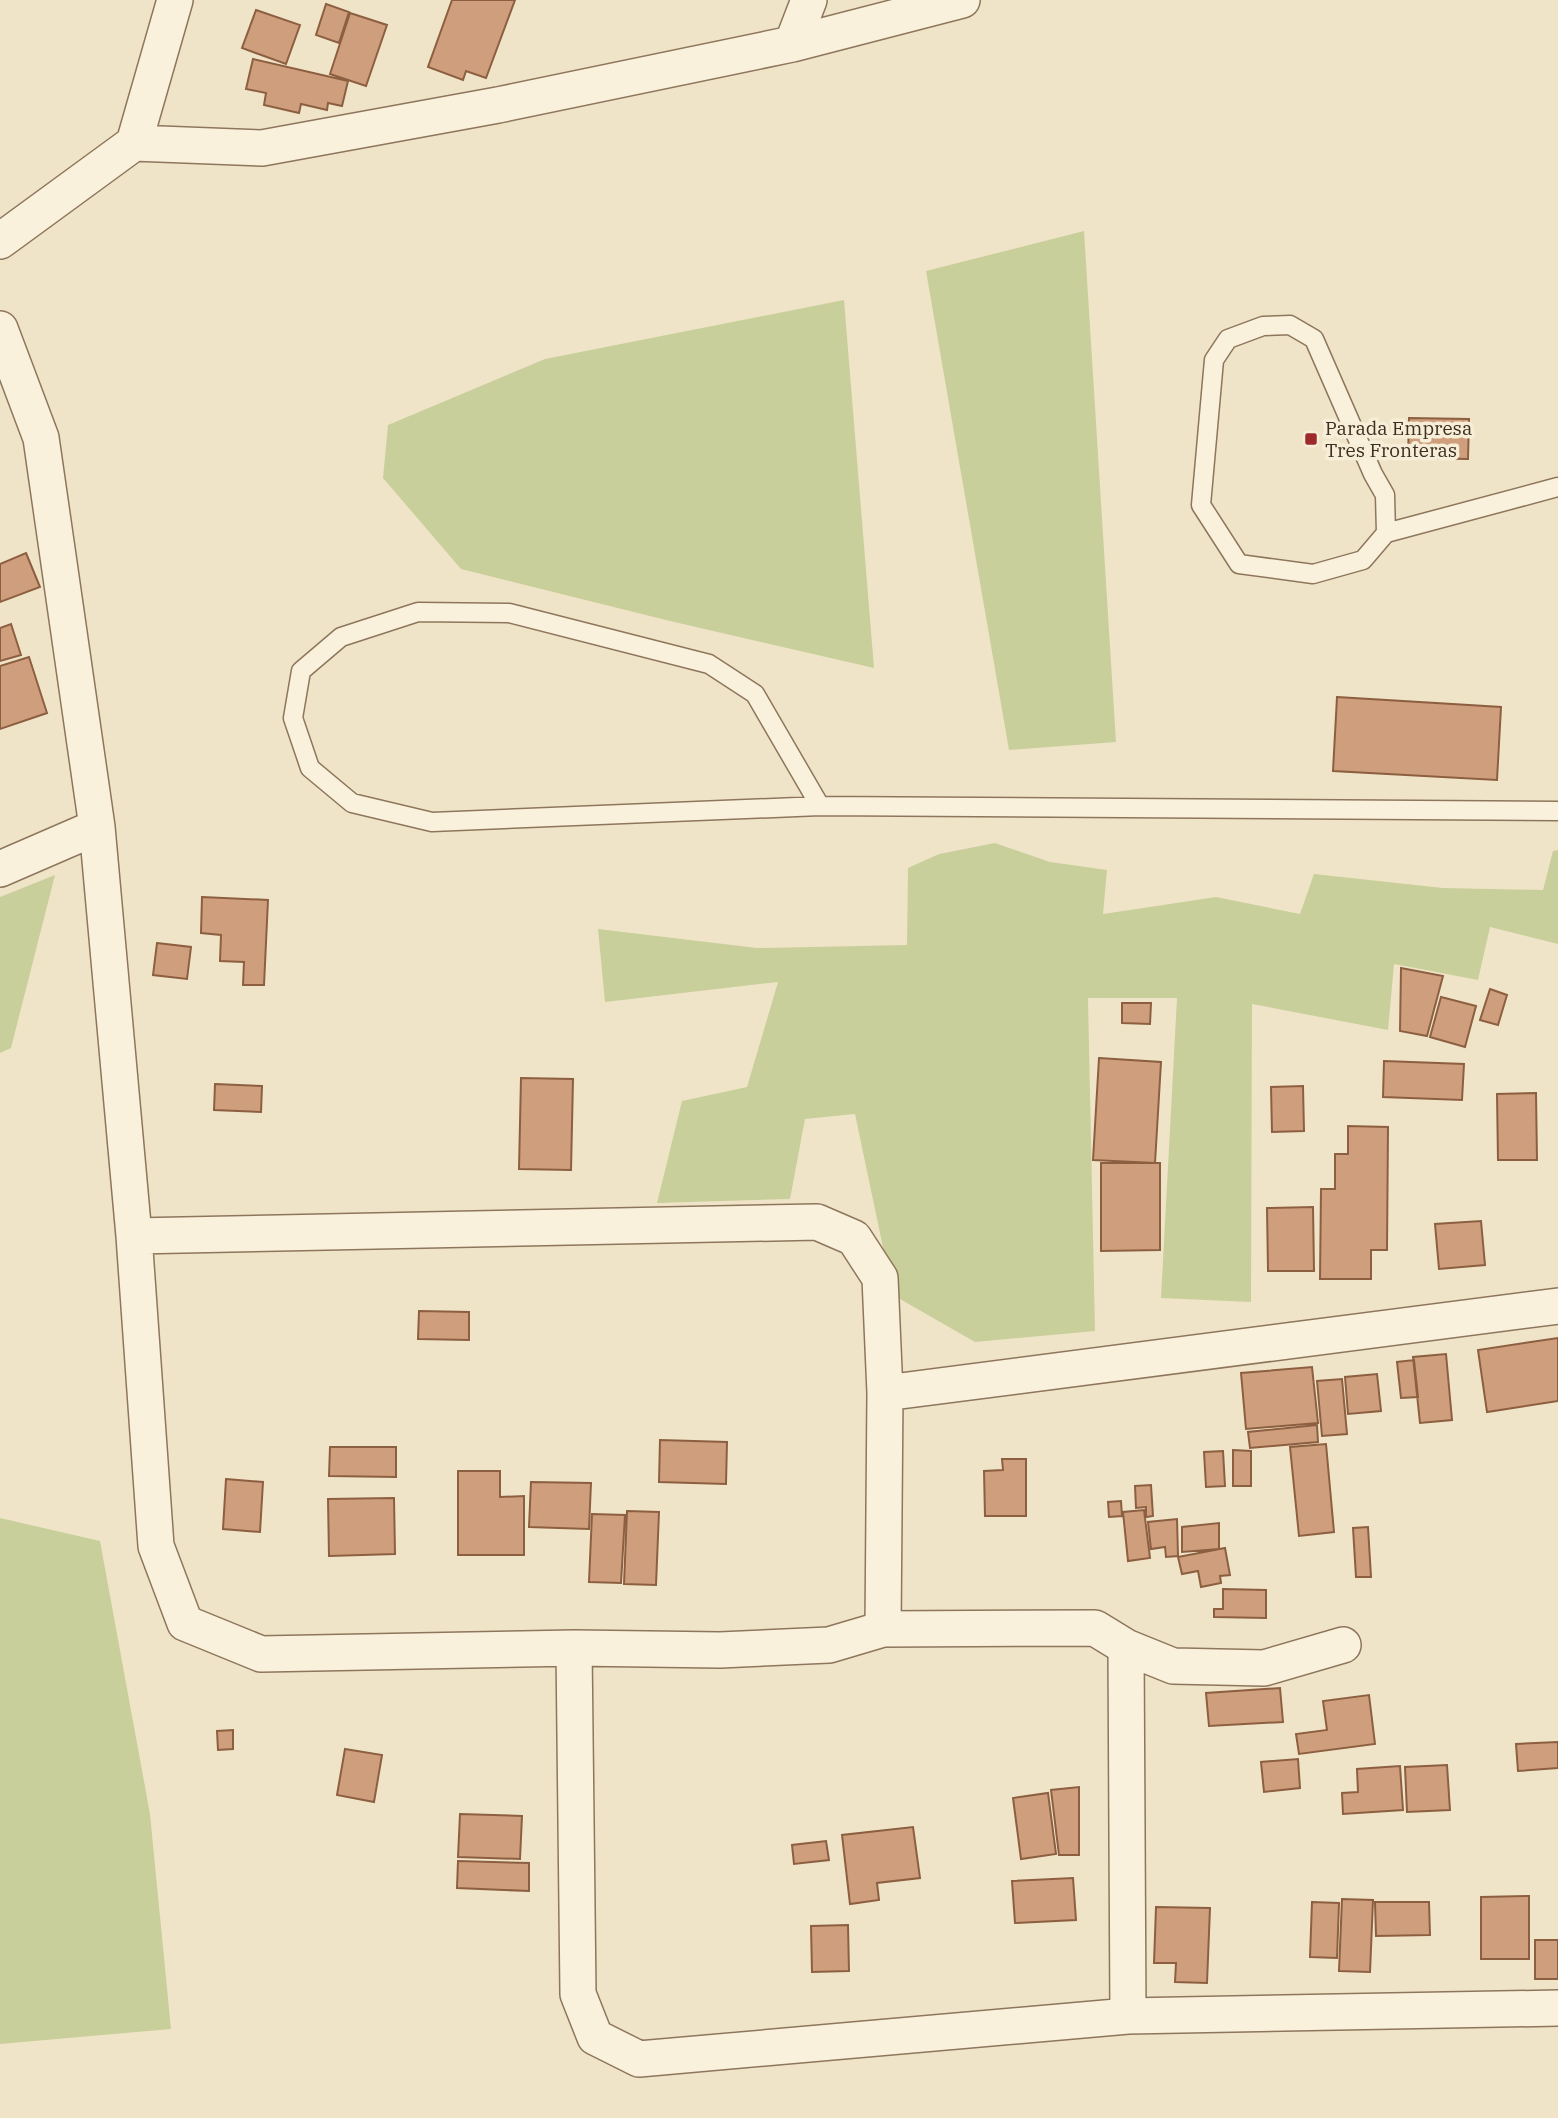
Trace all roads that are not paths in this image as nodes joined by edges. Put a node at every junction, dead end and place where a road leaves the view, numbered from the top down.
1 (175, 0) edge
2 (808, 0) edge
3 (962, 0) edge
4 (792, 44) junction
5 (134, 143) junction
6 (0, 241) edge
7 (0, 330) edge
8 (1558, 487) edge
9 (1386, 533) junction
10 (820, 806) junction
11 (1558, 811) edge
12 (97, 827) junction
13 (0, 869) edge
14 (134, 1236) junction
15 (1558, 1306) edge
16 (886, 1393) junction
17 (883, 1629) junction
18 (1343, 1645) dead end
19 (1126, 1647) junction
20 (574, 1648) junction
21 (1558, 2008) edge
22 (1128, 2016) junction

1 - 5 street
2 - 4 street
3 - 4 street
4 - 5 street
5 - 6 street
7 - 12 street
8 - 9 lane
9 - 9 lane
10 - 10 lane
10 - 11 lane
12 - 13 street
12 - 14 street
14 - 16 street
14 - 20 street
15 - 16 street
16 - 17 street
17 - 19 street
17 - 20 street
18 - 19 street
19 - 22 street
20 - 22 street
21 - 22 street

